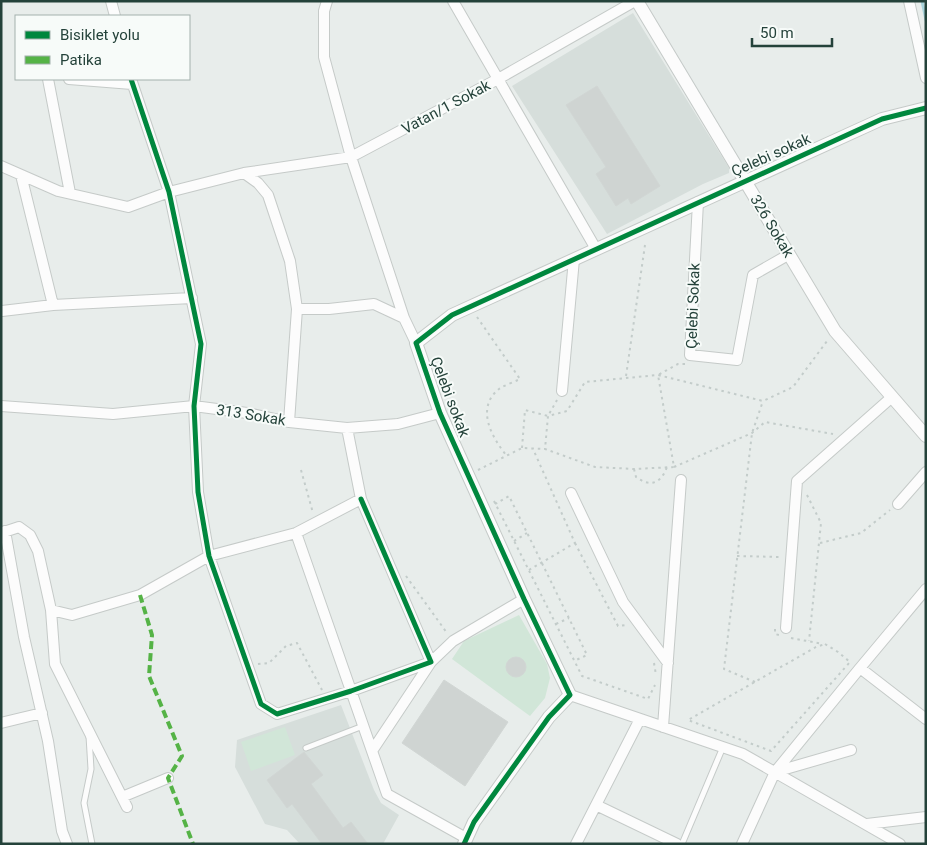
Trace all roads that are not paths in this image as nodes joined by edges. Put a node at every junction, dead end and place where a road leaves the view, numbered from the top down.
1 (111, 1) edge
2 (327, 1) edge
3 (453, 1) edge
4 (636, 1) edge
5 (909, 1) edge
6 (115, 15) edge
7 (926, 78) edge
8 (498, 79) junction
9 (48, 80) edge
10 (91, 80) edge
11 (132, 82) edge
12 (926, 108) edge
13 (351, 157) junction
14 (1, 166) edge
15 (244, 173) junction
16 (21, 175) junction
17 (745, 181) junction
18 (169, 192) junction
19 (70, 194) junction
20 (698, 202) junction
21 (596, 249) junction
22 (788, 255) junction
23 (574, 259) junction
24 (192, 298) junction
25 (53, 305) junction
26 (1, 306) edge
27 (298, 310) junction
28 (2, 311) edge
29 (404, 318) junction
30 (1, 320) edge
31 (416, 343) junction
32 (562, 391) road end
33 (892, 397) junction
34 (1, 406) edge
35 (194, 406) junction
36 (440, 413) junction
37 (289, 422) junction
38 (348, 428) junction
39 (926, 436) edge
40 (926, 472) edge
41 (681, 480) dead end
42 (571, 492) dead end
43 (361, 499) junction
44 (898, 504) road end
45 (3, 532) edge
46 (296, 533) junction
47 (208, 556) junction
48 (926, 588) edge
49 (524, 599) junction
50 (51, 610) junction
51 (786, 628) dead end
52 (431, 662) junction
53 (668, 663) junction
54 (860, 668) junction
55 (351, 691) junction
56 (570, 695) junction
57 (42, 713) junction
58 (925, 718) edge
59 (640, 719) junction
60 (1, 723) edge
61 (363, 726) junction
62 (663, 727) junction
63 (88, 728) junction
64 (723, 747) junction
65 (306, 748) dead end
66 (851, 750) dead end
67 (372, 751) junction
68 (776, 772) junction
69 (168, 778) dead end
70 (596, 805) junction
71 (926, 817) edge
72 (867, 824) junction
73 (465, 841) edge
74 (67, 844) edge
75 (92, 844) edge
76 (576, 844) edge
77 (677, 844) edge
78 (682, 844) edge
79 (742, 844) edge
80 (900, 844) edge

1 - 6 street
2 - 13 street
3 - 8 street
4 - 8 street, Vatan/1 Sokak
4 - 17 street, 326 Sokak
5 - 7 street
8 - 13 street, Vatan/1 Sokak
8 - 21 street
9 - 19 street
10 - 11 street
11 - 18 street
12 - 17 street, Çelebi sokak
13 - 15 street, Vatan/1 Sokak
13 - 29 street
14 - 16 street, Vatan/1 Sokak
15 - 18 street, Vatan/1 Sokak
15 - 27 street
16 - 19 street, Vatan/1 Sokak
16 - 25 street
17 - 20 street, Çelebi sokak
17 - 22 street, 326 Sokak
18 - 19 street, Vatan/1 Sokak
18 - 24 street
20 - 21 street, Çelebi sokak
20 - 22 street, Çelebi Sokak
21 - 23 street, Çelebi sokak
22 - 33 street, 326 Sokak
23 - 31 street, Çelebi sokak
23 - 32 street
24 - 25 street
24 - 35 street
25 - 28 street
26 - 28 street
27 - 29 street
27 - 37 street
28 - 30 street
29 - 31 street
31 - 36 street, Çelebi sokak
33 - 39 street, 326 Sokak
33 - 51 street
34 - 35 street, 313 Sokak
35 - 37 street, 313 Sokak
35 - 47 street
36 - 38 street, 313 Sokak
36 - 49 street, Çelebi sokak
37 - 38 street, 313 Sokak
38 - 43 street
40 - 44 street
41 - 53 street
42 - 53 street
43 - 46 street
43 - 52 street
45 - 50 street
45 - 57 street
46 - 47 street
46 - 55 street
47 - 50 street
47 - 55 street
48 - 54 street
49 - 52 street
49 - 56 street, Çelebi sokak
50 - 63 street
52 - 55 street
52 - 67 street
53 - 62 street
54 - 58 street
54 - 68 street
55 - 61 street
56 - 59 street
56 - 73 street
57 - 60 street
57 - 74 street
59 - 62 street
59 - 70 street
61 - 65 lane
61 - 67 street
62 - 64 street
63 - 69 street
63 - 75 lane
64 - 68 street
64 - 78 lane
66 - 68 street
67 - 73 street
68 - 72 street
68 - 79 street
70 - 76 street
70 - 77 street
71 - 72 street
72 - 80 street

